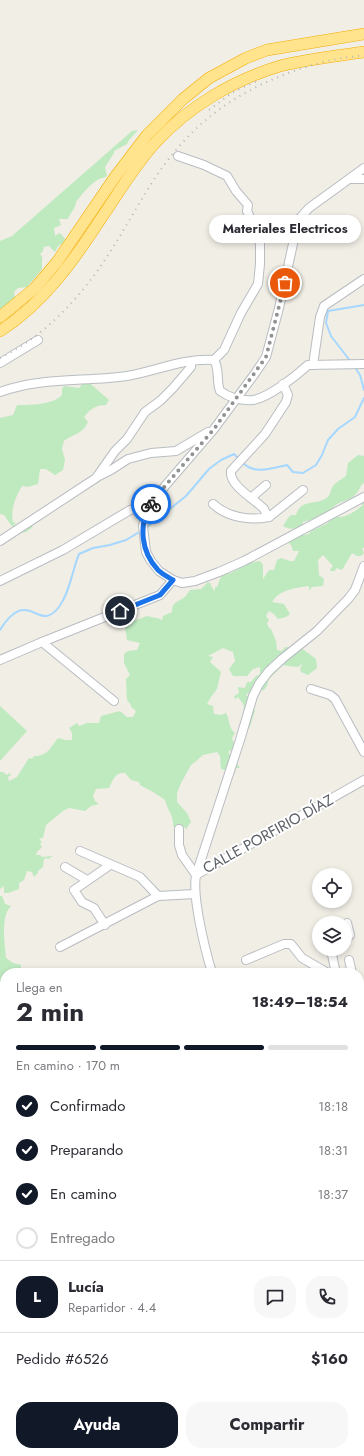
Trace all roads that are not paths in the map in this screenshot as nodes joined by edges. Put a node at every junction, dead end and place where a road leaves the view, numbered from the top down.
1 (364, 34) edge
2 (364, 52) edge
3 (178, 156) dead end
4 (364, 168) edge
5 (350, 179) junction
6 (364, 179) edge
7 (364, 279) edge
8 (0, 317) edge
9 (0, 331) edge
10 (38, 340) dead end
11 (214, 360) junction
12 (191, 362) junction
13 (0, 364) edge
14 (364, 364) edge
15 (313, 365) junction
16 (283, 384) junction
17 (0, 392) edge
18 (235, 399) junction
19 (214, 429) junction
20 (96, 478) junction
21 (266, 485) dead end
22 (303, 490) dead end
23 (364, 497) edge
24 (251, 498) junction
25 (213, 504) dead end
26 (146, 512) junction
27 (268, 517) junction
28 (0, 541) edge
29 (364, 566) edge
30 (173, 580) junction
31 (0, 581) edge
32 (42, 642) junction
33 (0, 660) edge
34 (311, 688) dead end
35 (114, 701) dead end
36 (364, 752) edge
37 (364, 780) edge
38 (179, 829) dead end
39 (80, 851) dead end
40 (110, 865) junction
41 (65, 867) dead end
42 (196, 875) junction
43 (87, 880) junction
44 (196, 894) junction
45 (158, 896) junction
46 (104, 925) junction
47 (60, 946) dead end
48 (332, 956) edge
49 (246, 960) dead end
50 (349, 960) dead end
51 (211, 968) edge
52 (319, 968) edge
53 (335, 968) edge
54 (351, 968) edge

1 - 8 highway
2 - 9 highway
3 - 11 street
4 - 5 street
5 - 6 street
5 - 18 street
7 - 15 street
10 - 13 street
11 - 12 street
11 - 18 street
12 - 17 street
12 - 20 street
14 - 15 street
15 - 16 street
16 - 18 street
16 - 24 street
18 - 19 street
19 - 20 street
19 - 26 street
20 - 28 street
21 - 24 street
22 - 27 street
23 - 30 street
24 - 27 street
25 - 27 street
26 - 30 street
26 - 31 street
29 - 42 street
30 - 32 street
32 - 33 street
32 - 35 street
34 - 36 street
37 - 42 street, CALLE PORFIRIO DÍAZ
38 - 42 street
39 - 40 street
40 - 43 street
40 - 45 street
41 - 43 street
42 - 44 street, CALLE PORFIRIO DÍAZ
43 - 46 street
44 - 45 street
44 - 51 street, CALLE PORFIRIO DÍAZ
45 - 46 street
46 - 47 street
48 - 53 street
49 - 52 street
50 - 54 street

